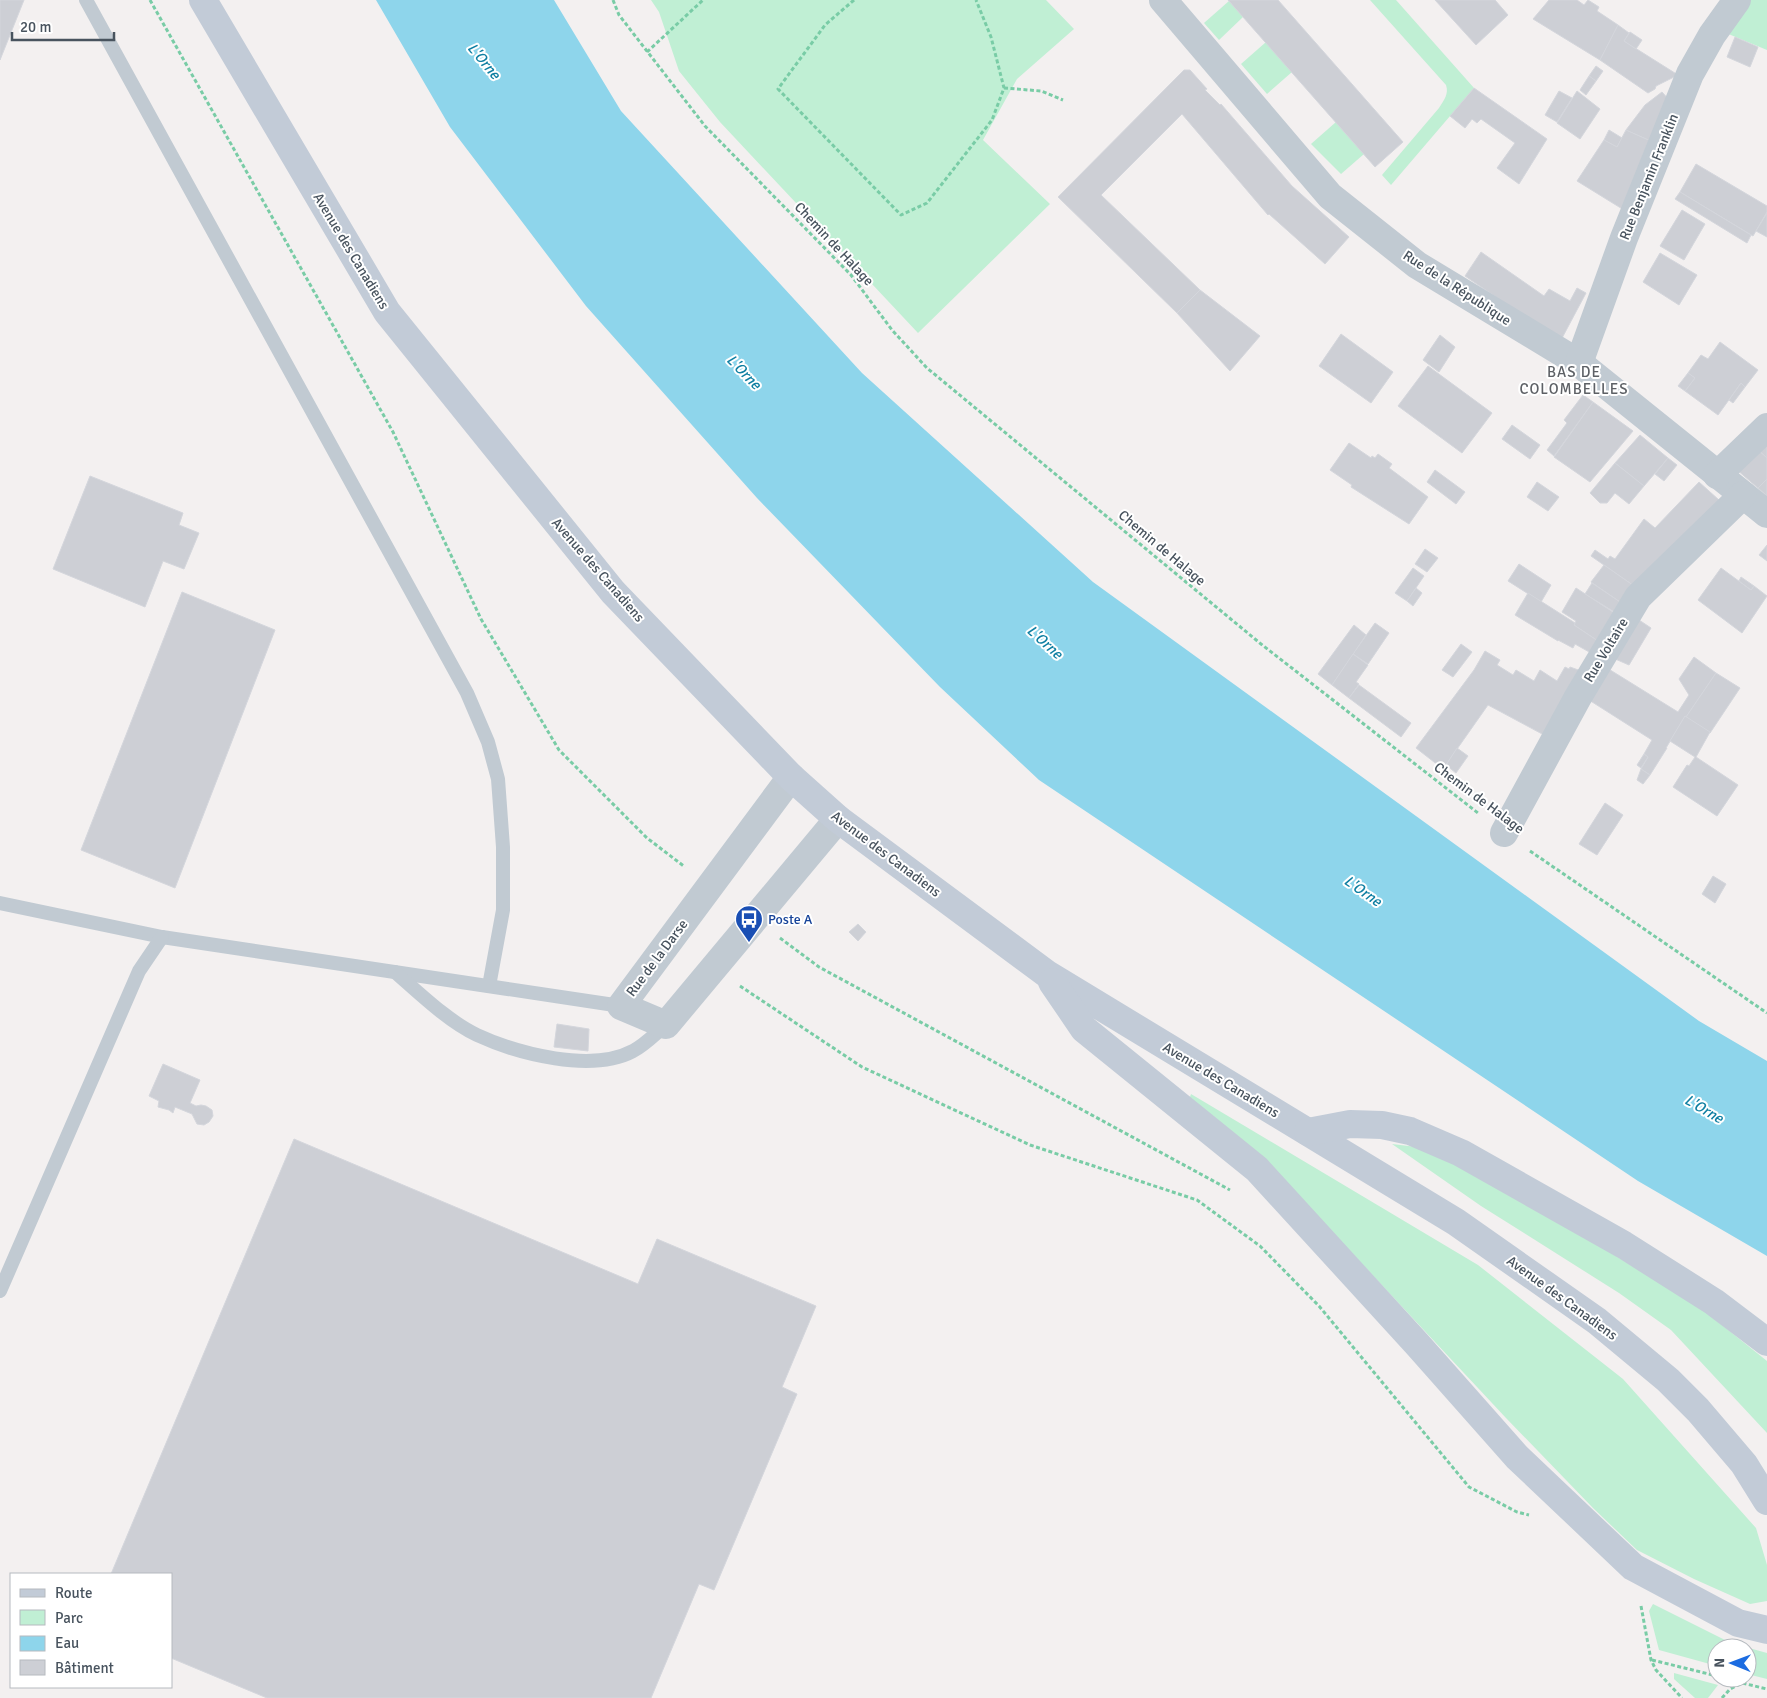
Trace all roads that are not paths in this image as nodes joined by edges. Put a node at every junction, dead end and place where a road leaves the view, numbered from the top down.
1 (86, 0) edge
2 (203, 0) edge
3 (1162, 0) edge
4 (1737, 0) edge
5 (1579, 364) junction
6 (1767, 427) edge
7 (1717, 475) junction
8 (1743, 495) junction
9 (1767, 514) edge
10 (791, 777) junction
11 (838, 819) junction
12 (1504, 832) road end
13 (0, 903) edge
14 (162, 937) junction
15 (394, 972) junction
16 (1047, 974) junction
17 (490, 986) junction
18 (622, 1006) junction
19 (666, 1024) junction
20 (1308, 1132) junction
21 (0, 1291) edge
22 (1767, 1342) edge
23 (1767, 1501) edge
24 (1767, 1630) edge

1 - 17 lane
2 - 10 street, Avenue des Canadiens
3 - 5 street, Rue de la République
4 - 5 street, Rue Benjamin Franklin
5 - 7 street, Rue de la République
6 - 7 street
7 - 8 street, Rue de la République
8 - 9 street, Rue de la République
8 - 12 street, Rue Voltaire
10 - 11 street, Avenue des Canadiens
10 - 18 street, Rue de la Darse
11 - 16 street, Avenue des Canadiens
11 - 19 street
13 - 14 lane
14 - 15 lane
14 - 21 lane
15 - 17 lane
15 - 19 lane
16 - 20 street, Avenue des Canadiens
16 - 24 street
17 - 18 lane
18 - 19 street, Rue de la Darse
20 - 22 street
20 - 23 street, Avenue des Canadiens

